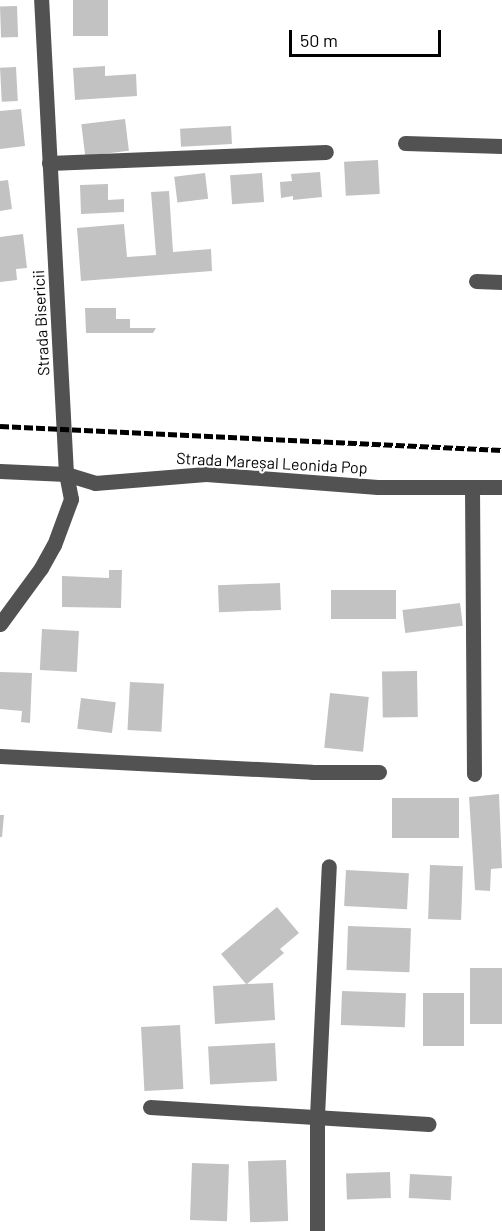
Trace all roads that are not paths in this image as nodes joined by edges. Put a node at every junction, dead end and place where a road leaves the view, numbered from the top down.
1 (41, 0) edge
2 (405, 143) dead end
3 (502, 146) edge
4 (326, 152) dead end
5 (49, 163) junction
6 (476, 281) dead end
7 (502, 282) edge
8 (0, 471) edge
9 (66, 474) junction
10 (472, 486) junction
11 (502, 488) edge
12 (0, 624) edge
13 (0, 756) edge
14 (379, 772) dead end
15 (474, 774) dead end
16 (329, 866) dead end
17 (150, 1107) dead end
18 (317, 1116) junction
19 (428, 1124) dead end
20 (317, 1231) edge

1 - 5 street, Strada Bisericii
2 - 3 street
4 - 5 street
5 - 9 street, Strada Bisericii
6 - 7 street
8 - 9 street, Strada Mareșal Leonida Pop
9 - 10 street, Strada Mareșal Leonida Pop
9 - 12 street, Strada Bisericii
10 - 11 street, Strada Mareșal Leonida Pop
10 - 15 street
13 - 14 street
16 - 18 street
17 - 18 street
18 - 19 street
18 - 20 street

